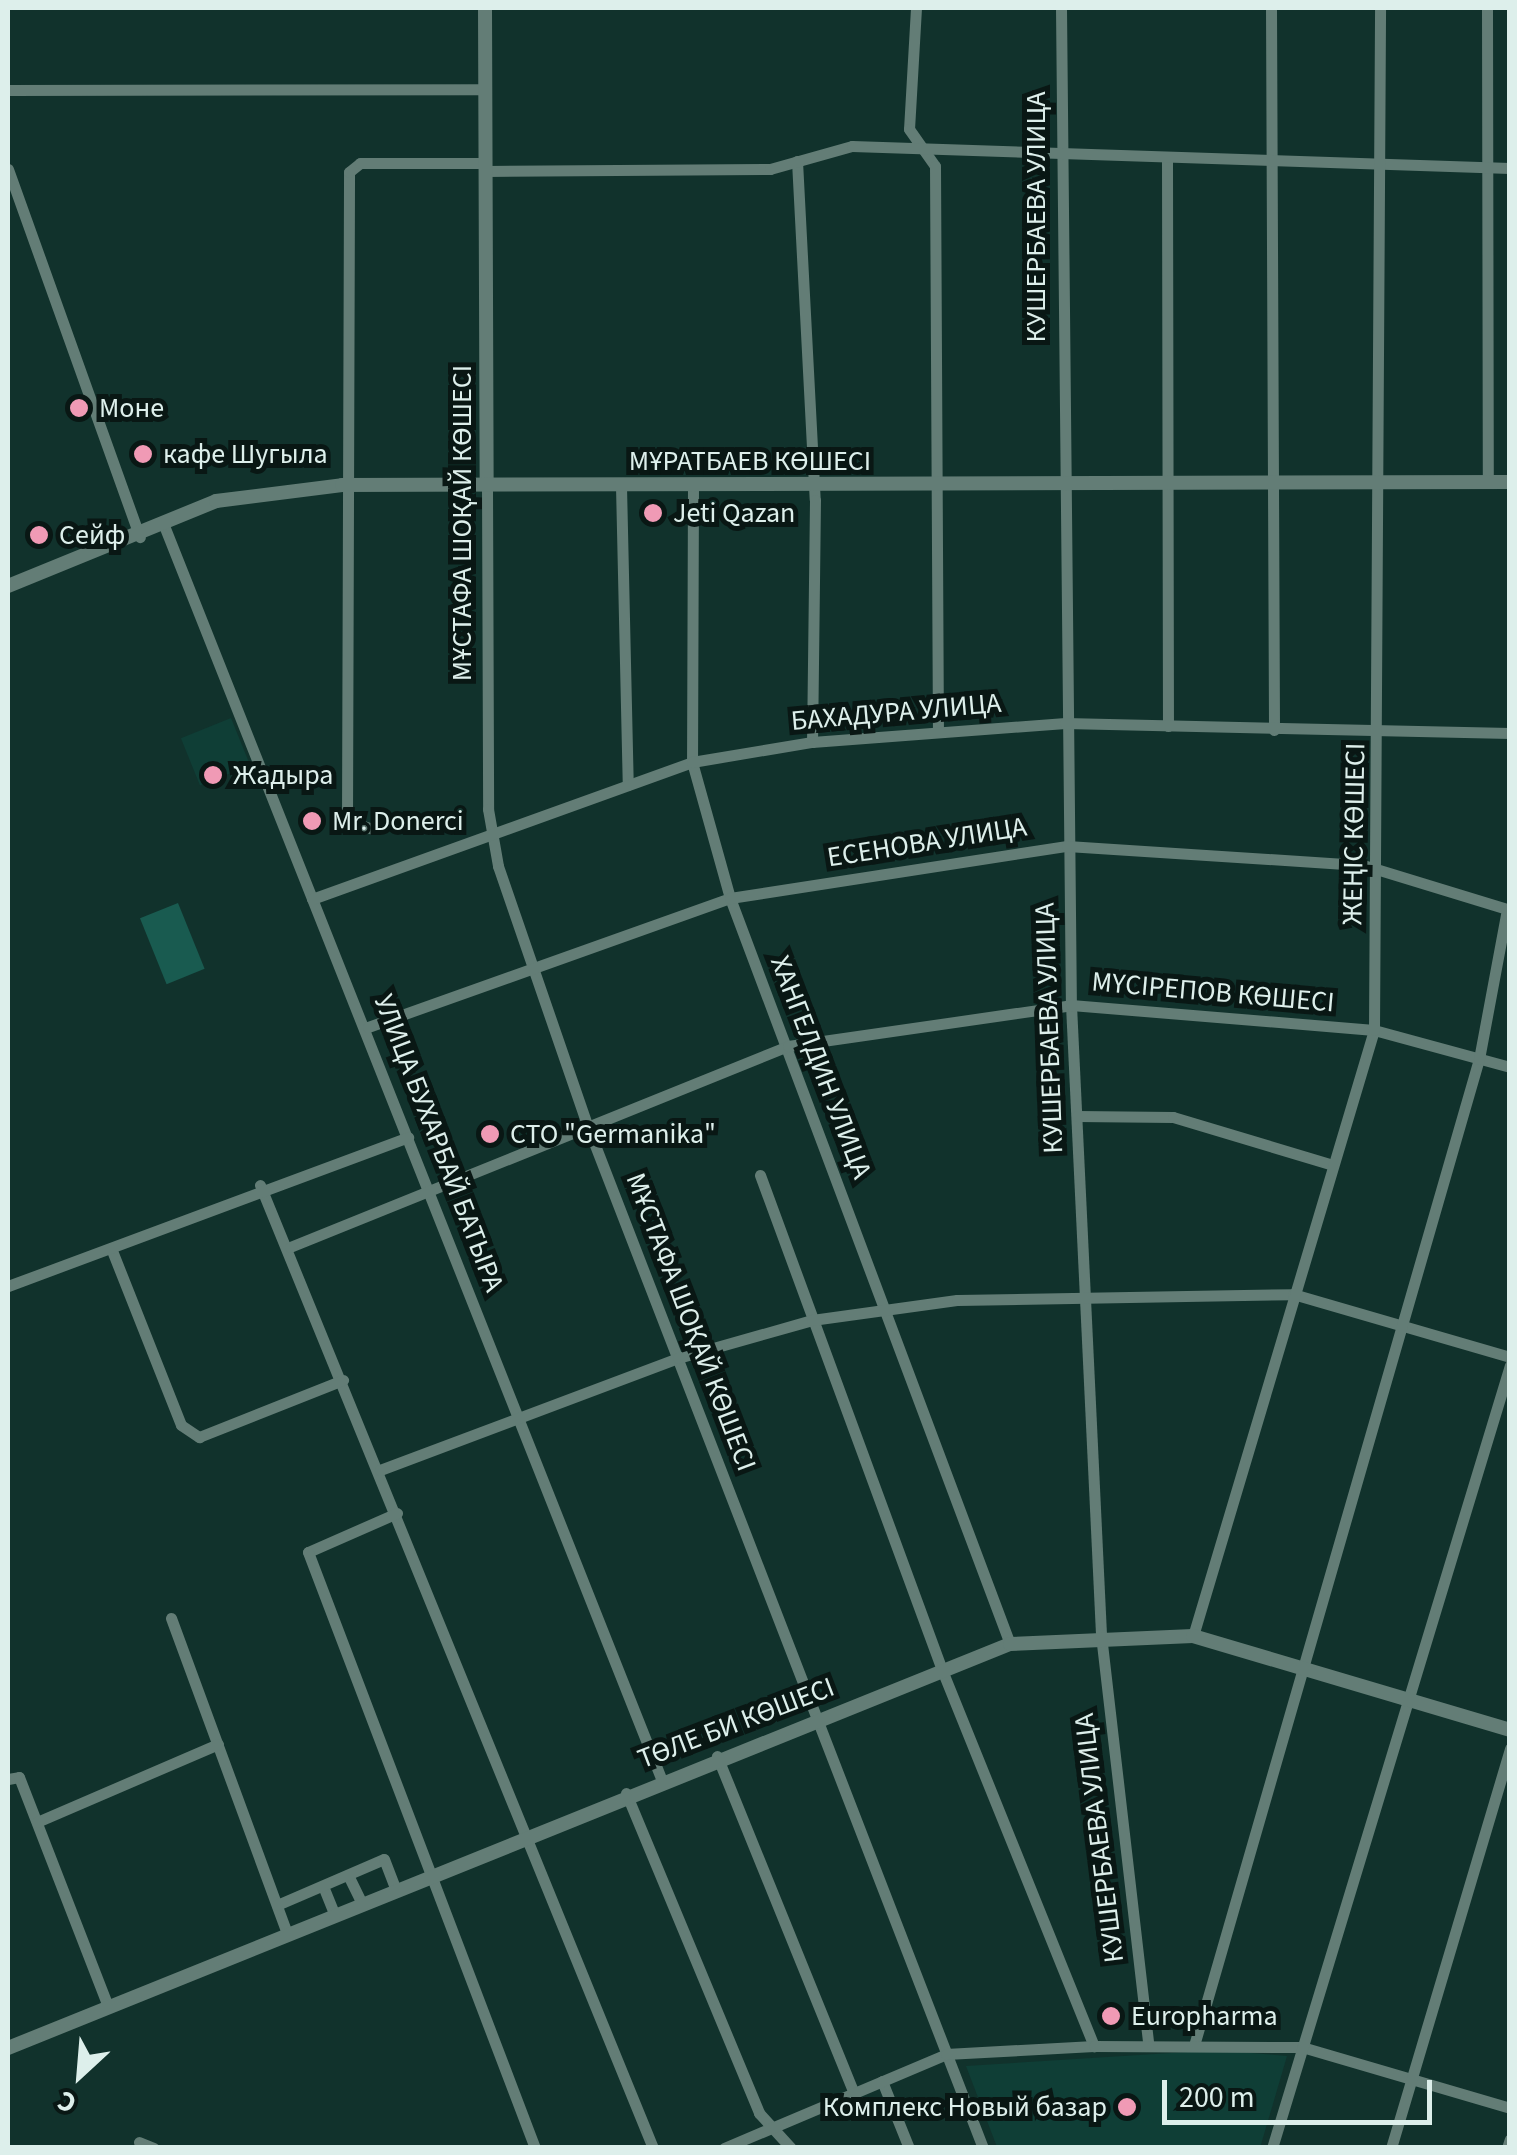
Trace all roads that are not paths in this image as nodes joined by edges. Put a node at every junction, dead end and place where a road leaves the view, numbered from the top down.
1 (486, 8) edge
2 (916, 8) edge
3 (1061, 8) edge
4 (1271, 8) edge
5 (1380, 8) edge
6 (1487, 8) edge
7 (486, 88) junction
8 (8, 90) edge
9 (920, 149) junction
10 (1061, 155) junction
11 (1167, 160) junction
12 (797, 161) junction
13 (1269, 164) junction
14 (486, 167) junction
15 (1485, 168) junction
16 (1510, 168) edge
17 (8, 169) edge
18 (1380, 169) junction
19 (1488, 482) junction
20 (1510, 482) edge
21 (1380, 483) junction
22 (487, 484) junction
23 (1275, 484) junction
24 (342, 485) junction
25 (622, 486) junction
26 (692, 486) junction
27 (937, 486) junction
28 (1060, 486) junction
29 (1168, 486) junction
30 (813, 487) junction
31 (165, 528) junction
32 (140, 537) junction
33 (8, 586) edge
34 (1065, 723) junction
35 (1168, 726) junction
36 (1274, 730) junction
37 (938, 731) junction
38 (1510, 733) edge
39 (1381, 734) junction
40 (812, 742) junction
41 (692, 762) junction
42 (628, 785) junction
43 (373, 829) dead end
44 (491, 836) junction
45 (1067, 846) junction
46 (1378, 870) junction
47 (730, 898) junction
48 (312, 899) junction
49 (1508, 910) edge
50 (530, 970) junction
51 (1071, 1005) junction
52 (368, 1027) junction
53 (1374, 1030) junction
54 (788, 1046) junction
55 (1479, 1058) junction
56 (1510, 1067) edge
57 (1077, 1116) junction
58 (588, 1128) junction
59 (408, 1137) junction
60 (1332, 1165) junction
61 (760, 1175) dead end
62 (260, 1185) junction
63 (432, 1193) junction
64 (110, 1248) junction
65 (290, 1248) junction
66 (8, 1286) edge
67 (1293, 1294) junction
68 (1086, 1298) junction
69 (885, 1310) junction
70 (812, 1320) junction
71 (1402, 1326) junction
72 (1510, 1357) edge
73 (678, 1358) junction
74 (1510, 1365) edge
75 (343, 1380) junction
76 (520, 1418) junction
77 (380, 1470) junction
78 (397, 1514) junction
79 (171, 1618) dead end
80 (1194, 1636) junction
81 (1102, 1638) junction
82 (1010, 1644) junction
83 (1302, 1669) junction
84 (942, 1670) junction
85 (1410, 1700) junction
86 (818, 1717) junction
87 (1510, 1730) edge
88 (218, 1744) junction
89 (1510, 1748) edge
90 (716, 1756) junction
91 (11, 1777) edge
92 (661, 1778) junction
93 (626, 1793) junction
94 (36, 1822) junction
95 (523, 1834) junction
96 (348, 1874) junction
97 (425, 1876) junction
98 (323, 1886) junction
99 (395, 1888) junction
100 (361, 1902) junction
101 (277, 1905) junction
102 (334, 1913) junction
103 (287, 1932) junction
104 (108, 2006) junction
105 (1195, 2042) junction
106 (1148, 2043) junction
107 (1094, 2046) junction
108 (1302, 2047) junction
109 (8, 2048) edge
110 (946, 2054) junction
111 (1412, 2080) junction
112 (882, 2082) junction
113 (854, 2093) junction
114 (1510, 2108) edge
115 (774, 2127) junction
116 (1510, 2139) edge
117 (140, 2142) dead end
118 (154, 2148) edge
119 (535, 2148) edge
120 (653, 2148) edge
121 (724, 2148) edge
122 (792, 2148) edge
123 (909, 2148) edge
124 (983, 2148) edge
125 (1272, 2148) edge
126 (1391, 2148) edge
127 (1507, 2148) edge

1 - 7 street, МҰСТАФА ШОҚАЙ КӨШЕСІ
2 - 9 street
3 - 10 street, КУШЕРБАЕВА УЛИЦА
4 - 13 street
5 - 18 street, ЖЕҢІС КӨШЕСІ
6 - 15 street
7 - 8 street
7 - 14 street, МҰСТАФА ШОҚАЙ КӨШЕСІ
9 - 10 street
9 - 12 street
9 - 27 street
10 - 11 street
10 - 28 street, КУШЕРБАЕВА УЛИЦА
11 - 13 street
11 - 29 street
12 - 14 street
12 - 30 street
13 - 18 street
13 - 23 street
14 - 22 street, МҰСТАФА ШОҚАЙ КӨШЕСІ
14 - 24 street
15 - 16 street
15 - 18 street
15 - 19 street
17 - 32 street
18 - 21 street, ЖЕҢІС КӨШЕСІ
19 - 20 street, МҰРАТБАЕВ КӨШЕСІ
19 - 21 street, МҰРАТБАЕВ КӨШЕСІ
21 - 23 street, МҰРАТБАЕВ КӨШЕСІ
21 - 39 street, ЖЕҢІС КӨШЕСІ
22 - 24 street, МҰРАТБАЕВ КӨШЕСІ
22 - 25 street, МҰРАТБАЕВ КӨШЕСІ
22 - 44 street, МҰСТАФА ШОҚАЙ КӨШЕСІ
23 - 29 street, МҰРАТБАЕВ КӨШЕСІ
23 - 36 street
24 - 31 street, МҰРАТБАЕВ КӨШЕСІ
24 - 43 street
25 - 26 street, МҰРАТБАЕВ КӨШЕСІ
25 - 42 street
26 - 30 street, МҰРАТБАЕВ КӨШЕСІ
26 - 41 street, ХАНГЕЛДИН УЛИЦА
27 - 28 street, МҰРАТБАЕВ КӨШЕСІ
27 - 30 street, МҰРАТБАЕВ КӨШЕСІ
27 - 37 street
28 - 29 street, МҰРАТБАЕВ КӨШЕСІ
28 - 34 street, КУШЕРБАЕВА УЛИЦА
29 - 35 street
30 - 40 street
31 - 32 street, МҰРАТБАЕВ КӨШЕСІ
31 - 48 street, УЛИЦА БУХАРБАЙ БАТЫРА
32 - 33 street, МҰРАТБАЕВ КӨШЕСІ
34 - 35 street, БАХАДУРА УЛИЦА
34 - 37 street, БАХАДУРА УЛИЦА
34 - 45 street, КУШЕРБАЕВА УЛИЦА
35 - 36 street, БАХАДУРА УЛИЦА
36 - 39 street, БАХАДУРА УЛИЦА
37 - 40 street, БАХАДУРА УЛИЦА
38 - 39 street, БАХАДУРА УЛИЦА
39 - 46 street, ЖЕҢІС КӨШЕСІ
40 - 41 street, БАХАДУРА УЛИЦА
41 - 42 street, БАХАДУРА УЛИЦА
41 - 47 street, ХАНГЕЛДИН УЛИЦА
42 - 44 street, БАХАДУРА УЛИЦА
44 - 48 street, БАХАДУРА УЛИЦА
44 - 50 street, МҰСТАФА ШОҚАЙ КӨШЕСІ
45 - 46 street, ЕСЕНОВА УЛИЦА
45 - 47 street, ЕСЕНОВА УЛИЦА
45 - 51 street, КУШЕРБАЕВА УЛИЦА
46 - 49 street, ЕСЕНОВА УЛИЦА
46 - 53 street, ЖЕҢІС КӨШЕСІ
47 - 50 street, ЕСЕНОВА УЛИЦА
47 - 54 street, ХАНГЕЛДИН УЛИЦА
48 - 52 street, УЛИЦА БУХАРБАЙ БАТЫРА
49 - 55 street
50 - 52 street, ЕСЕНОВА УЛИЦА
50 - 58 street, МҰСТАФА ШОҚАЙ КӨШЕСІ
51 - 53 street, МҮСІРЕПОВ КӨШЕСІ
51 - 54 street, МҮСІРЕПОВ КӨШЕСІ
51 - 57 street, КУШЕРБАЕВА УЛИЦА
52 - 59 street, УЛИЦА БУХАРБАЙ БАТЫРА
53 - 55 street, МҮСІРЕПОВ КӨШЕСІ
53 - 60 street, ЖЕҢІС КӨШЕСІ
54 - 58 street, МҮСІРЕПОВ КӨШЕСІ
54 - 69 street, ХАНГЕЛДИН УЛИЦА
55 - 56 street, МҮСІРЕПОВ КӨШЕСІ
55 - 71 street
57 - 60 street
57 - 68 street, КУШЕРБАЕВА УЛИЦА
58 - 63 street, МҮСІРЕПОВ КӨШЕСІ
58 - 73 street, МҰСТАФА ШОҚАЙ КӨШЕСІ
59 - 62 street
59 - 63 street, УЛИЦА БУХАРБАЙ БАТЫРА
60 - 67 street, ЖЕҢІС КӨШЕСІ
61 - 70 street
62 - 64 street
62 - 65 street
63 - 65 street, МҮСІРЕПОВ КӨШЕСІ
63 - 76 street, УЛИЦА БУХАРБАЙ БАТЫРА
64 - 66 street
64 - 75 street
65 - 75 street
67 - 68 street
67 - 71 street
67 - 80 street, ЖЕҢІС КӨШЕСІ
68 - 69 street
68 - 81 street, КУШЕРБАЕВА УЛИЦА
69 - 70 street
69 - 82 street, ХАНГЕЛДИН УЛИЦА
70 - 73 street
70 - 84 street
71 - 72 street
71 - 83 street
73 - 76 street
73 - 86 street, МҰСТАФА ШОҚАЙ КӨШЕСІ
74 - 85 street
75 - 77 street
76 - 77 street
76 - 92 street, УЛИЦА БУХАРБАЙ БАТЫРА
77 - 78 street
78 - 95 street
78 - 97 street
79 - 88 street
80 - 81 street, ТӨЛЕ БИ КӨШЕСІ
80 - 83 street, ТӨЛЕ БИ КӨШЕСІ
81 - 82 street, ТӨЛЕ БИ КӨШЕСІ
81 - 106 street, КУШЕРБАЕВА УЛИЦА
82 - 84 street, ТӨЛЕ БИ КӨШЕСІ
83 - 85 street, ТӨЛЕ БИ КӨШЕСІ
83 - 105 street
84 - 86 street, ТӨЛЕ БИ КӨШЕСІ
84 - 107 street
85 - 87 street, ТӨЛЕ БИ КӨШЕСІ
85 - 108 street
86 - 90 street, ТӨЛЕ БИ КӨШЕСІ
86 - 110 street, МҰСТАФА ШОҚАЙ КӨШЕСІ
88 - 94 street
88 - 101 street
89 - 111 street
90 - 92 street, ТӨЛЕ БИ КӨШЕСІ
90 - 113 street
91 - 94 street
92 - 93 street, ТӨЛЕ БИ КӨШЕСІ
93 - 95 street, ТӨЛЕ БИ КӨШЕСІ
93 - 115 street
94 - 104 street
95 - 97 street, ТӨЛЕ БИ КӨШЕСІ
95 - 120 street
96 - 98 street
96 - 99 street
96 - 100 street
97 - 99 street, ТӨЛЕ БИ КӨШЕСІ
97 - 119 street
98 - 101 street
98 - 102 street
99 - 100 street, ТӨЛЕ БИ КӨШЕСІ
100 - 102 street, ТӨЛЕ БИ КӨШЕСІ
101 - 103 street
102 - 103 street, ТӨЛЕ БИ КӨШЕСІ
103 - 104 street, ТӨЛЕ БИ КӨШЕСІ
104 - 109 street, ТӨЛЕ БИ КӨШЕСІ
105 - 106 street
105 - 108 street
106 - 107 street
107 - 110 street
108 - 111 street
108 - 125 street
110 - 112 street
110 - 124 street, МҰСТАФА ШОҚАЙ КӨШЕСІ
111 - 114 street
111 - 126 street
112 - 113 street
112 - 123 street
113 - 115 street
115 - 121 street
115 - 122 street
116 - 127 street
117 - 118 street

